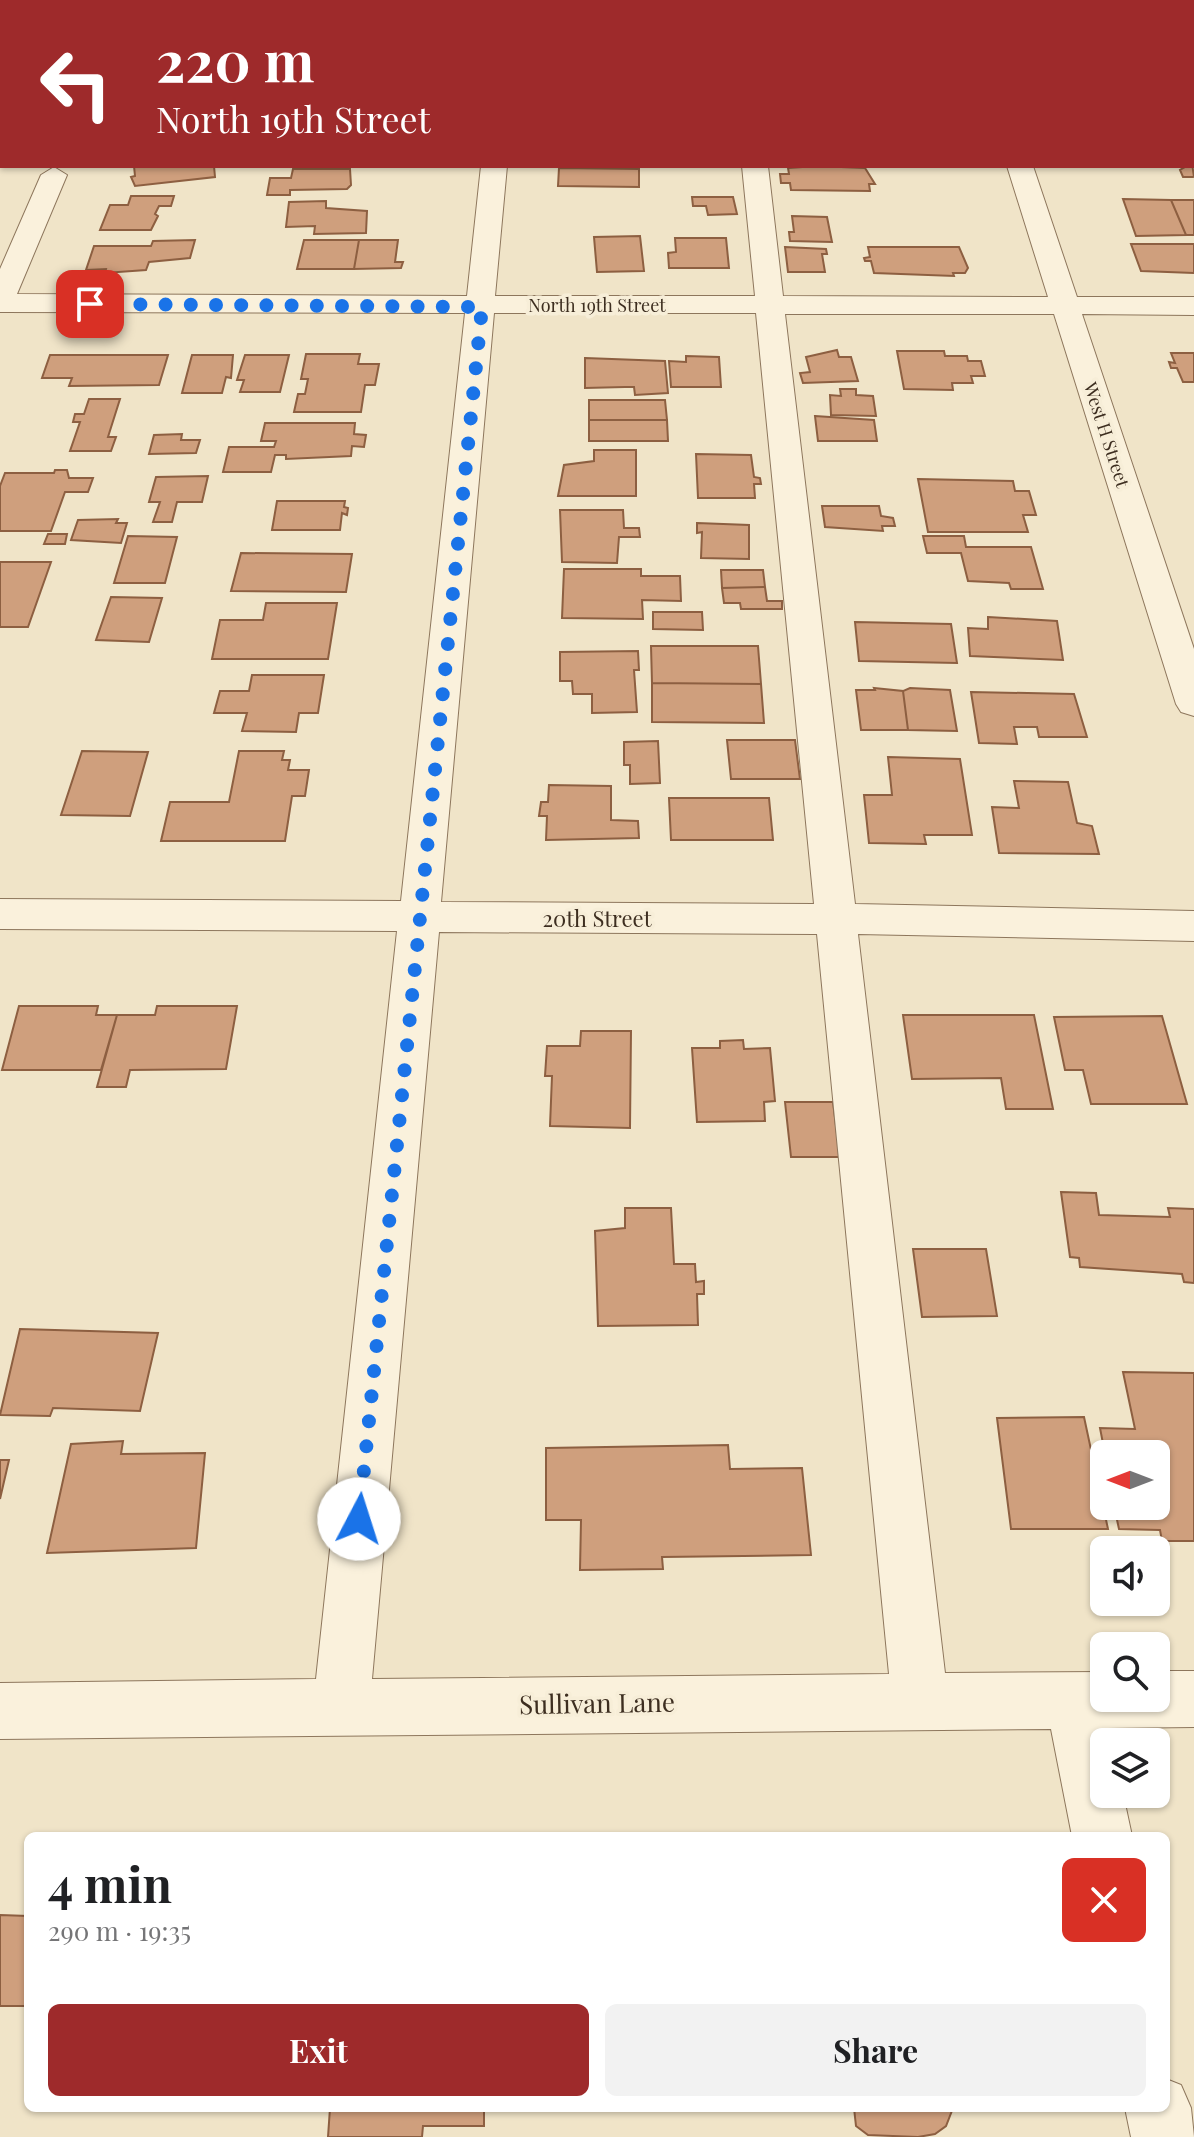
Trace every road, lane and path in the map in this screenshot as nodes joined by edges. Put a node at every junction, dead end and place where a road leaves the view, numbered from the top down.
1 (494, 168) edge
2 (755, 168) edge
3 (1021, 168) edge
4 (54, 175) dead end
5 (0, 302) edge
6 (772, 306) junction
7 (1064, 306) junction
8 (1194, 306) edge
9 (482, 307) junction
10 (1194, 704) edge
11 (0, 914) edge
12 (418, 919) junction
13 (837, 919) junction
14 (1194, 926) edge
15 (1194, 1699) edge
16 (920, 1700) junction
17 (1074, 1700) junction
18 (341, 1708) junction
19 (0, 1711) edge
20 (1101, 1832) edge
21 (1159, 2112) edge
22 (1164, 2137) edge

1 - 9 street
2 - 6 street
3 - 7 street, West H Street
4 - 5 street
5 - 9 street, North 19th Street
6 - 7 street, North 19th Street
6 - 9 street, North 19th Street
6 - 13 street
7 - 8 street, North 19th Street
7 - 10 street, West H Street
9 - 12 street
11 - 12 street, 20th Street
12 - 13 street, 20th Street
12 - 18 street
13 - 14 street, 20th Street
13 - 16 street
15 - 17 street, Sullivan Lane
16 - 17 street, Sullivan Lane
16 - 18 street, Sullivan Lane
17 - 20 street
18 - 19 street, Sullivan Lane
21 - 22 street

